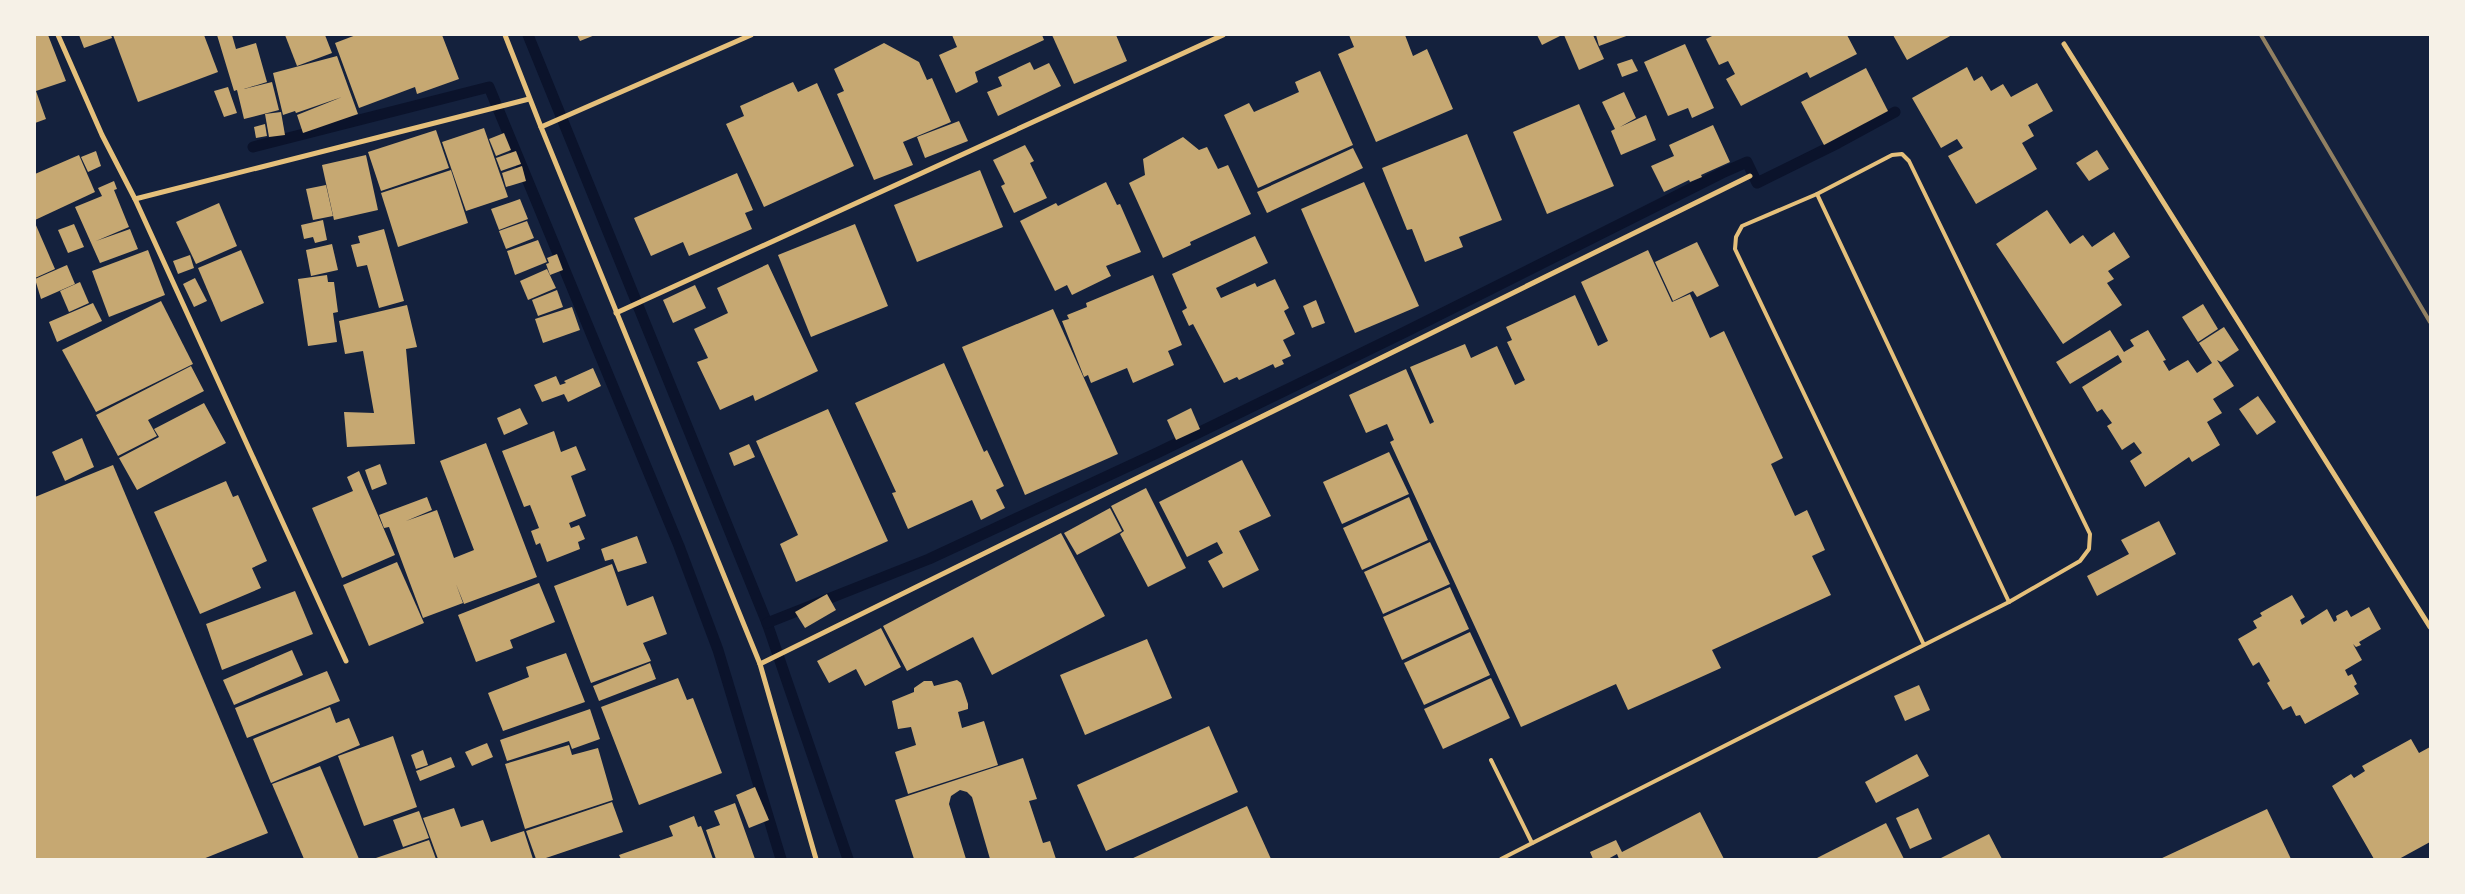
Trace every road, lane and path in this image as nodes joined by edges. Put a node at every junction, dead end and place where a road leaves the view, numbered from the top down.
1 (58, 35) edge
2 (505, 35) edge
3 (751, 35) edge
4 (1223, 35) edge
5 (2064, 44) dead end
6 (529, 99) junction
7 (540, 127) junction
8 (1750, 176) dead end
9 (1817, 194) junction
10 (135, 199) junction
11 (616, 313) junction
12 (2009, 602) junction
13 (2430, 627) edge
14 (1924, 645) junction
15 (346, 661) dead end
16 (760, 664) junction
17 (1492, 760) dead end
18 (1532, 843) junction
19 (816, 859) edge
20 (1500, 859) edge

1 - 10 street
2 - 6 street
3 - 7 street
4 - 11 street
5 - 13 street
6 - 7 street
6 - 10 street
7 - 11 street
8 - 16 street
9 - 12 lane
9 - 12 lane
9 - 14 lane
10 - 15 street
11 - 16 street
12 - 14 lane
14 - 18 lane
16 - 19 street
17 - 18 lane
18 - 20 lane

